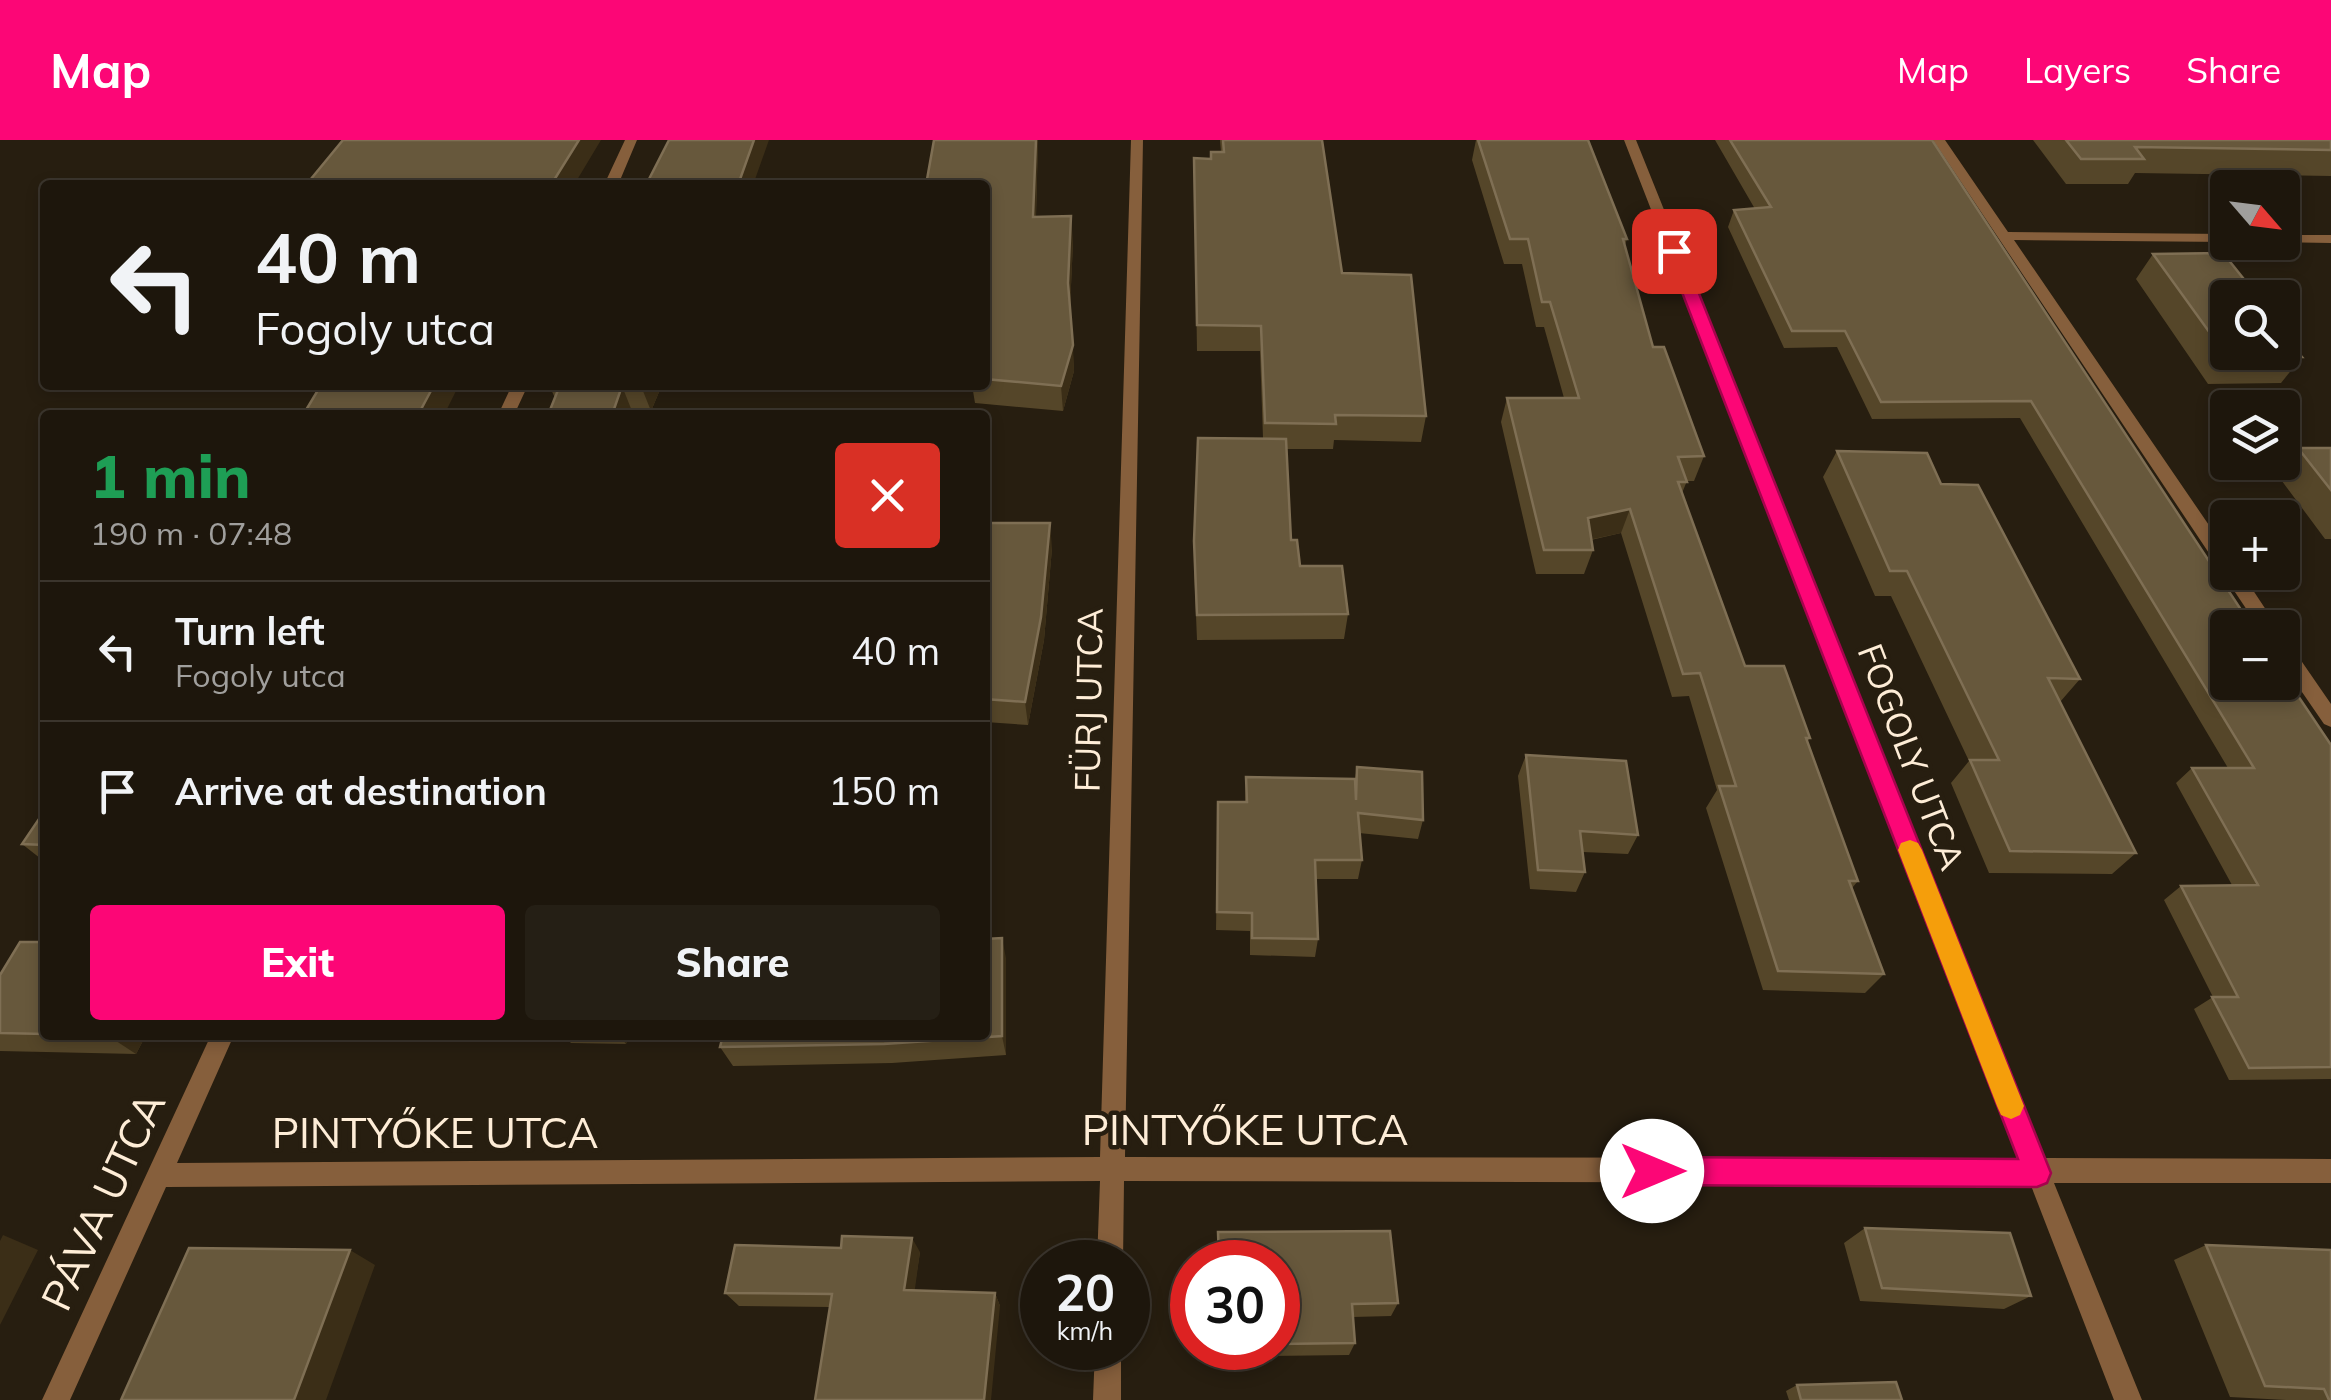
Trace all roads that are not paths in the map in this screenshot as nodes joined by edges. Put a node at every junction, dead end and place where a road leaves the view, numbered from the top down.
1 (632, 140) edge
2 (1138, 140) edge
3 (1630, 140) edge
4 (1939, 140) edge
5 (613, 180) edge
6 (2002, 236) junction
7 (2210, 238) edge
8 (2300, 239) edge
9 (2331, 239) edge
10 (2210, 542) edge
11 (2300, 672) edge
12 (2328, 709) edge
13 (221, 1040) edge
14 (1113, 1169) junction
15 (2331, 1171) edge
16 (2037, 1173) junction
17 (160, 1175) junction
18 (1111, 1240) edge
19 (1108, 1370) edge
20 (56, 1400) edge
21 (1107, 1400) edge
22 (2128, 1400) edge

1 - 5 street
2 - 14 street, FÜRJ UTCA
3 - 16 street, FOGOLY UTCA
4 - 6 street
6 - 7 street
6 - 10 street
8 - 9 street
11 - 12 street
13 - 17 street, PÁVA UTCA
14 - 16 street, PINTYŐKE UTCA
14 - 17 street, PINTYŐKE UTCA
14 - 18 street, FÜRJ UTCA
15 - 16 street, PINTYŐKE UTCA
16 - 22 street, FOGOLY UTCA
17 - 20 street, PÁVA UTCA
19 - 21 street

